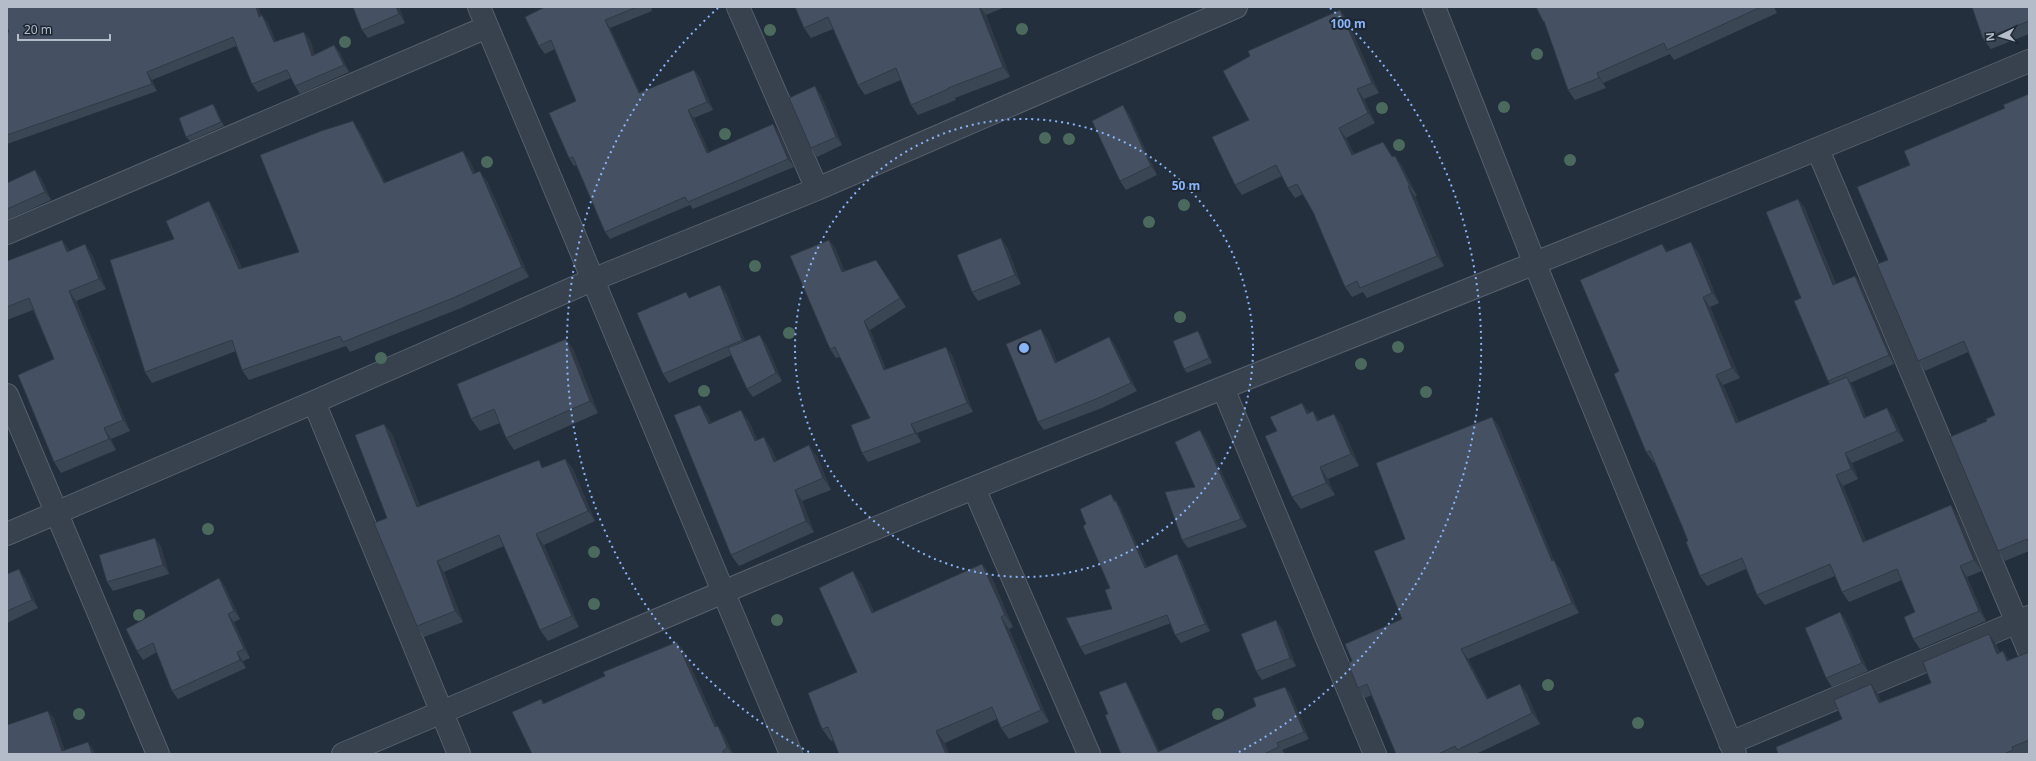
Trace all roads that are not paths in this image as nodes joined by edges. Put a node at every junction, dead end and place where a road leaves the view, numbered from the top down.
1 (479, 7) edge
2 (738, 7) edge
3 (1236, 7) edge
4 (1434, 7) edge
5 (487, 27) junction
6 (2029, 61) edge
7 (1818, 150) junction
8 (817, 189) junction
9 (7, 233) edge
10 (1535, 264) junction
11 (592, 280) junction
12 (1223, 388) junction
13 (7, 395) edge
14 (314, 402) junction
15 (974, 488) junction
16 (57, 513) junction
17 (7, 534) edge
18 (722, 591) junction
19 (2023, 619) edge
20 (2029, 650) edge
21 (442, 712) junction
22 (1733, 748) edge
23 (158, 754) edge
24 (342, 754) edge
25 (459, 754) edge
26 (791, 754) edge
27 (1089, 754) edge
28 (1375, 754) edge

1 - 5 street
2 - 8 street
3 - 8 street
4 - 10 street
5 - 9 street
5 - 11 street
6 - 7 street
7 - 10 street
7 - 19 street
8 - 11 street
10 - 12 street
10 - 22 street
11 - 14 street
11 - 18 street
12 - 15 street
12 - 28 street
13 - 16 street
14 - 16 street
14 - 21 street
15 - 18 street
15 - 27 street
16 - 17 street
16 - 23 street
18 - 21 street
18 - 26 street
19 - 20 street
19 - 22 street
21 - 24 street
21 - 25 street

